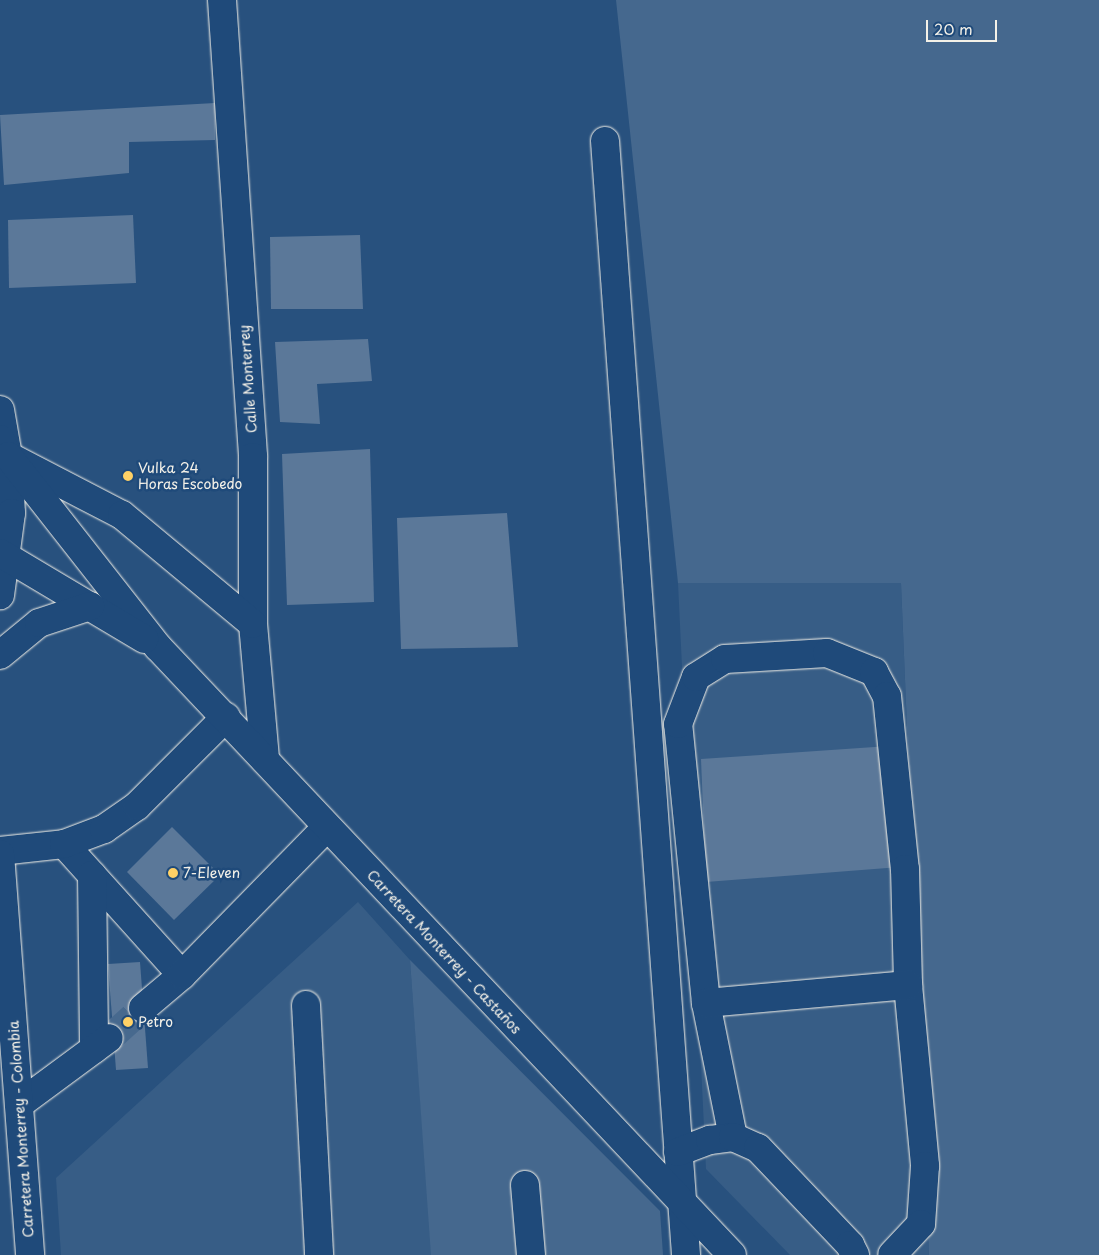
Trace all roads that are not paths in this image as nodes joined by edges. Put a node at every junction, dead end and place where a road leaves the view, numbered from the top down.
1 (222, 0) edge
2 (605, 141) dead end
3 (0, 410) edge
4 (4, 448) edge
5 (4, 554) edge
6 (0, 595) edge
7 (90, 606) junction
8 (252, 624) junction
9 (158, 647) junction
10 (0, 655) edge
11 (226, 717) junction
12 (265, 759) junction
13 (327, 827) junction
14 (64, 844) junction
15 (0, 853) edge
16 (92, 875) junction
17 (182, 975) junction
18 (908, 985) junction
19 (706, 1003) junction
20 (306, 1005) dead end
21 (143, 1008) tunnel mouth
22 (21, 1103) junction
23 (733, 1137) junction
24 (678, 1152) junction
25 (525, 1185) dead end
26 (682, 1204) junction
27 (30, 1255) edge
28 (319, 1255) edge
29 (531, 1255) edge
30 (686, 1255) edge
31 (732, 1255) edge
32 (854, 1255) edge
33 (892, 1255) edge

1 - 8 main road, Calle Monterrey
2 - 24 main road
3 - 4 main road
4 - 5 main road
4 - 8 main road
4 - 9 main road, Carretera Monterrey - Castaños
5 - 6 main road
5 - 7 main road, Carretera Monterrey - Castaños
7 - 9 main road, Carretera Monterrey - Castaños
7 - 10 main road
8 - 12 main road, Calle Monterrey
9 - 11 main road, Carretera Monterrey - Castaños
11 - 12 main road, Carretera Monterrey - Castaños
11 - 14 main road
12 - 13 main road, Carretera Monterrey - Castaños
13 - 17 main road
13 - 26 main road, Carretera Monterrey - Castaños
14 - 15 main road
14 - 16 main road
15 - 22 main road, Carretera Monterrey - Colombia
16 - 17 main road
16 - 22 main road
17 - 21 main road
18 - 19 main road
18 - 19 main road
18 - 33 main road
19 - 23 main road
20 - 28 main road
22 - 27 main road, Carretera Monterrey - Colombia
23 - 24 main road
23 - 32 main road
24 - 26 main road
25 - 29 main road
26 - 30 main road
26 - 31 main road, Carretera Monterrey - Castaños

